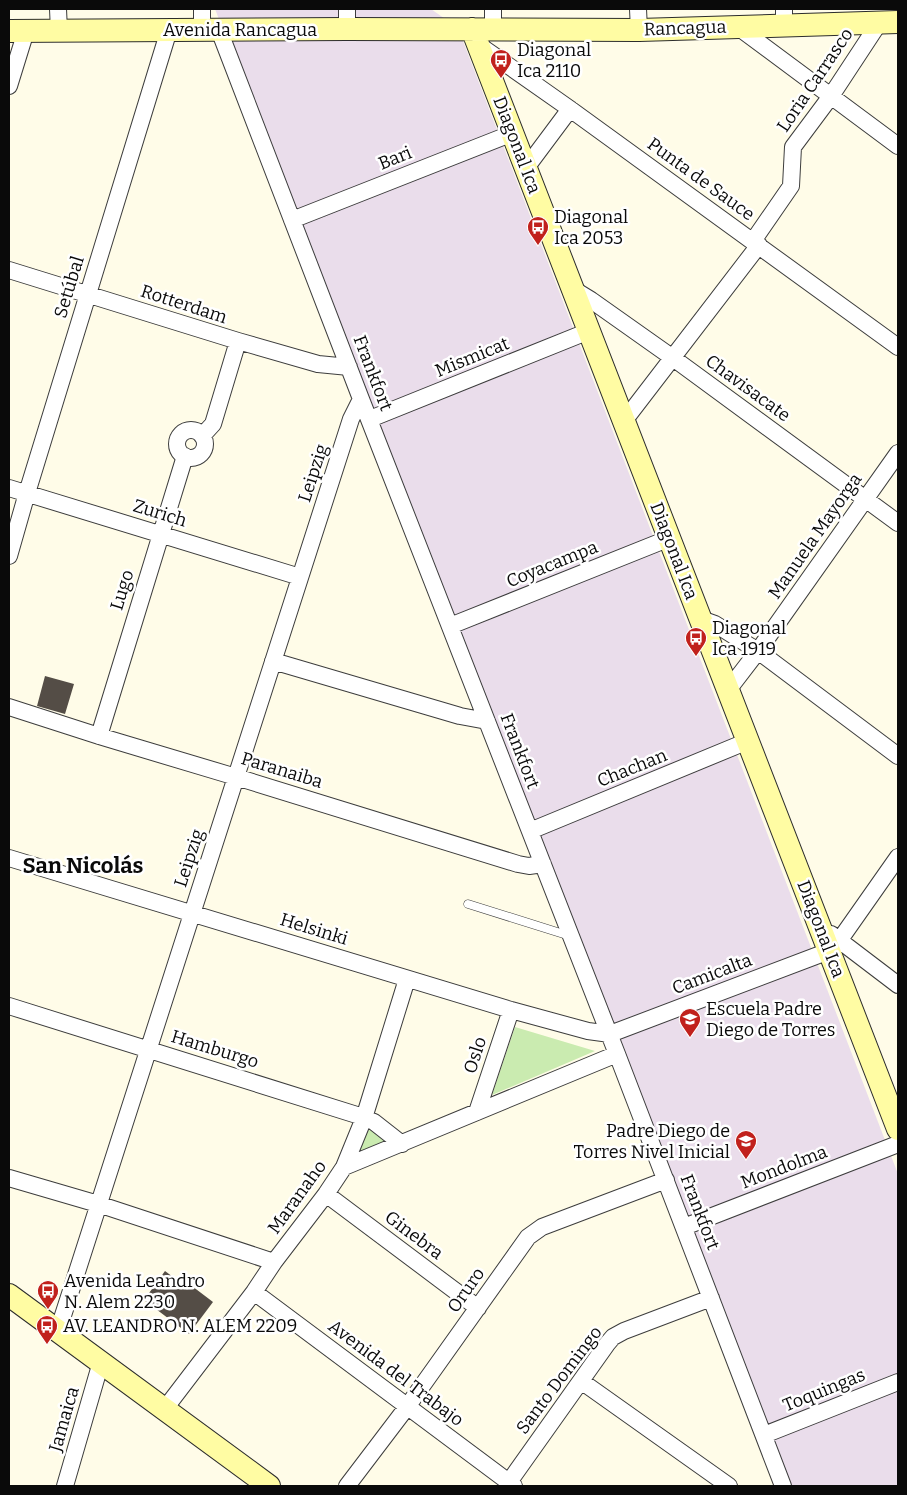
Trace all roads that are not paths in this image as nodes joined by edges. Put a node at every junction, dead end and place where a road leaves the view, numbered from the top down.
1 (784, 17) edge
2 (347, 19) edge
3 (638, 19) edge
4 (58, 20) edge
5 (888, 22) edge
6 (208, 23) edge
7 (738, 27) junction
8 (484, 28) edge
9 (169, 30) junction
10 (17, 31) edge
11 (9, 86) edge
12 (831, 96) junction
13 (570, 109) junction
14 (513, 133) junction
15 (898, 146) edge
16 (526, 168) junction
17 (292, 220) junction
18 (756, 244) junction
19 (9, 270) edge
20 (573, 289) junction
21 (88, 294) junction
22 (589, 331) junction
23 (238, 342) junction
24 (898, 347) edge
25 (673, 358) junction
26 (349, 367) junction
27 (361, 399) junction
28 (370, 420) junction
29 (624, 421) junction
30 (898, 453) edge
31 (9, 488) edge
32 (26, 493) junction
33 (866, 499) junction
34 (898, 523) edge
35 (160, 534) junction
36 (670, 538) junction
37 (9, 556) edge
38 (300, 577) junction
39 (701, 619) junction
40 (450, 626) junction
41 (758, 651) junction
42 (273, 661) junction
43 (728, 690) junction
44 (9, 707) edge
45 (487, 721) junction
46 (99, 736) junction
47 (748, 741) junction
48 (898, 756) edge
49 (236, 777) junction
50 (530, 831) junction
51 (898, 857) edge
52 (9, 858) edge
53 (543, 864) junction
54 (468, 904) dead end
55 (193, 913) junction
56 (572, 936) junction
57 (834, 946) junction
58 (407, 978) junction
59 (898, 985) edge
60 (9, 1006) edge
61 (511, 1010) junction
62 (610, 1034) junction
63 (149, 1050) junction
64 (617, 1054) junction
65 (477, 1112) junction
66 (364, 1118) junction
67 (898, 1129) edge
68 (402, 1144) junction
69 (898, 1144) edge
70 (344, 1167) junction
71 (9, 1178) edge
72 (666, 1180) junction
73 (326, 1194) junction
74 (98, 1204) junction
75 (684, 1227) junction
76 (274, 1262) junction
77 (254, 1292) junction
78 (9, 1295) edge
79 (711, 1298) junction
80 (478, 1308) junction
81 (58, 1331) junction
82 (101, 1362) junction
83 (581, 1381) junction
84 (898, 1382) edge
85 (407, 1407) junction
86 (164, 1410) junction
87 (764, 1435) junction
88 (512, 1484) edge
89 (65, 1486) edge
90 (269, 1486) edge
91 (347, 1486) edge
92 (729, 1486) edge
93 (783, 1486) edge

1 - 5 main road, Rancagua
1 - 7 main road, Rancagua
2 - 6 main road, Avenida Rancagua
2 - 8 main road, Avenida Rancagua
3 - 7 main road, Rancagua
3 - 8 main road, Rancagua
4 - 9 main road, Avenida Rancagua
4 - 10 main road, Avenida Rancagua
5 - 12 street, Loria Carrasco
6 - 9 main road, Avenida Rancagua
6 - 17 street, Frankfort
7 - 12 street
8 - 13 street, Punta de Sauce
8 - 14 main road, Diagonal Ica
9 - 21 street, Setúbal
10 - 11 street
12 - 15 street
12 - 18 street, Loria Carrasco
13 - 16 street
13 - 18 street, Punta de Sauce
14 - 16 main road, Diagonal Ica
14 - 17 street, Bari
16 - 20 main road, Diagonal Ica
17 - 26 street, Frankfort
18 - 24 street, Punta de Sauce
18 - 25 street, Loria Carrasco
19 - 21 street, Rotterdam
20 - 22 main road, Diagonal Ica
20 - 25 street, Chavisacate
21 - 23 street, Rotterdam
21 - 32 street, Setúbal
22 - 28 street, Mismicat
22 - 29 main road, Diagonal Ica
23 - 26 street, Rotterdam
23 - 35 street, Lugo
25 - 29 street, Loria Carrasco
25 - 33 street, Chavisacate
26 - 27 street, Frankfort
27 - 28 street, Frankfort
27 - 38 street, Leipzig
28 - 40 street, Frankfort
29 - 36 main road, Diagonal Ica
30 - 33 street, Manuela Mayorga
31 - 32 street, Zurich
32 - 35 street, Zurich
32 - 37 street, Setúbal
33 - 34 street, Chavisacate
33 - 41 street, Manuela Mayorga
35 - 38 street, Zurich
35 - 46 street, Lugo
36 - 39 main road, Diagonal Ica
36 - 40 street, Coyacampa
38 - 42 street, Leipzig
39 - 41 street
39 - 43 main road, Diagonal Ica
40 - 45 street, Frankfort
41 - 43 street, Manuela Mayorga
41 - 48 street
42 - 45 street
42 - 49 street, Leipzig
43 - 47 main road, Diagonal Ica
44 - 46 street, Paranaiba
45 - 50 street, Frankfort
46 - 49 street, Paranaiba
47 - 50 street, Chachan
47 - 57 main road, Diagonal Ica
49 - 53 street, Paranaiba
49 - 55 street, Leipzig
50 - 53 street, Frankfort
51 - 57 street
52 - 55 street, Helsinki
53 - 56 street, Frankfort
54 - 56 lane
55 - 58 street, Helsinki
55 - 63 street, Leipzig
56 - 62 street, Frankfort
57 - 59 street
57 - 62 street, Camicalta
57 - 67 main road, Diagonal Ica
58 - 61 street, Helsinki
58 - 66 street, Maranaho
60 - 63 street, Hamburgo
61 - 62 street, Helsinki
61 - 65 street, Oslo
62 - 64 street, Frankfort
63 - 66 street, Hamburgo
63 - 74 street, Leipzig
64 - 65 street
64 - 72 street, Frankfort
65 - 68 street
66 - 68 street, Hamburgo
66 - 70 street, Maranaho
68 - 70 street
69 - 75 street, Mondolma
70 - 73 street, Maranaho
71 - 74 street
72 - 75 street, Frankfort
72 - 80 street, Oruro
73 - 76 street, Maranaho
73 - 80 street, Ginebra
74 - 76 street
74 - 81 street, Leipzig
75 - 79 street, Frankfort
76 - 77 street, Maranaho
77 - 85 street, Avenida del Trabajo
77 - 86 street, Maranaho
78 - 81 main road
79 - 83 street, Santo Domingo
79 - 87 street, Frankfort
80 - 85 street, Oruro
81 - 82 main road
82 - 86 main road
82 - 89 street, Jamaica
83 - 88 street, Santo Domingo
83 - 92 street
84 - 87 street, Toquingas
85 - 88 street, Avenida del Trabajo
85 - 91 street, Oruro
86 - 90 main road
87 - 93 street, Frankfort

